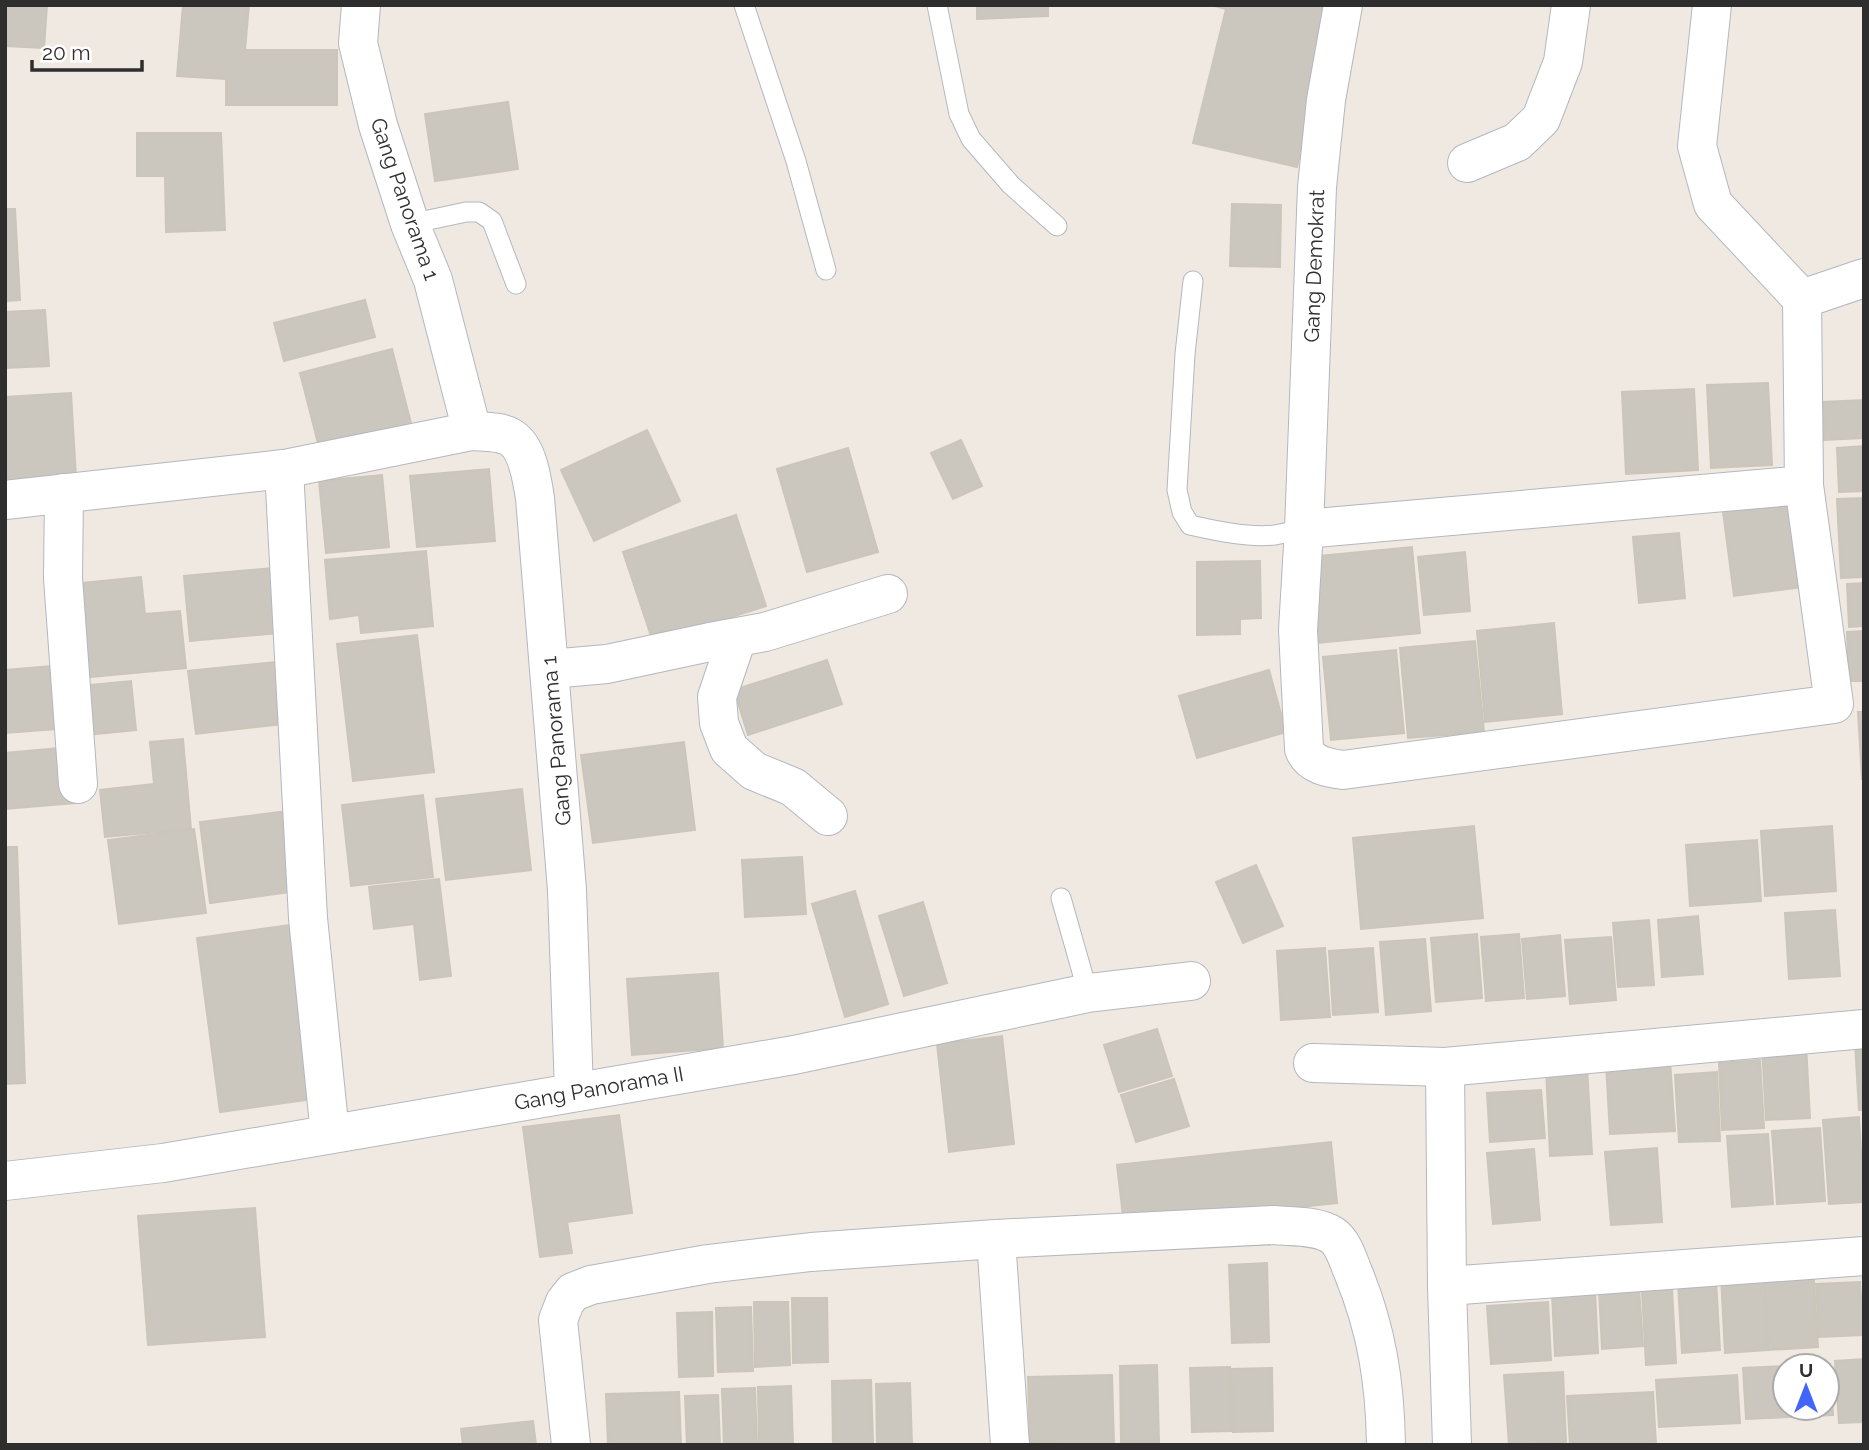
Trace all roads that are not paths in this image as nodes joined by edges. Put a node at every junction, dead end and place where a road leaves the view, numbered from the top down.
1 (361, 5) edge
2 (744, 5) edge
3 (937, 5) edge
4 (1343, 5) edge
5 (1571, 5) edge
6 (1713, 5) edge
7 (1467, 163) dead end
8 (410, 224) junction
9 (1057, 226) dead end
10 (826, 270) dead end
11 (1864, 278) edge
12 (1193, 281) dead end
13 (516, 284) dead end
14 (1802, 299) junction
15 (472, 431) junction
16 (284, 469) junction
17 (1804, 485) junction
18 (64, 493) junction
19 (5, 500) edge
20 (1304, 529) junction
21 (888, 594) dead end
22 (737, 638) junction
23 (550, 669) junction
24 (78, 784) dead end
25 (828, 816) dead end
26 (1060, 898) dead end
27 (1191, 981) dead end
28 (1088, 993) junction
29 (1864, 1028) edge
30 (1314, 1063) dead end
31 (1445, 1067) junction
32 (574, 1091) junction
33 (330, 1135) junction
34 (5, 1181) edge
35 (996, 1239) junction
36 (1864, 1256) edge
37 (1447, 1286) junction
38 (571, 1445) edge
39 (1010, 1445) edge
40 (1386, 1445) edge
41 (1452, 1445) edge

1 - 8 street, Gang Panorama 1
2 - 10 lane
3 - 9 lane
4 - 20 street, Gang Demokrat
5 - 7 street
6 - 14 street
8 - 13 lane
8 - 15 street, Gang Panorama 1
11 - 14 street
12 - 20 lane
14 - 17 street
15 - 16 street, Gang Panorama 1
15 - 23 street, Gang Panorama 1
16 - 18 street, Gang Panorama 1
16 - 33 street
17 - 20 street
17 - 20 street, Gang Demokrat
18 - 19 street, Gang Panorama 1
18 - 24 street
21 - 22 street
22 - 23 street
22 - 25 street
23 - 32 street, Gang Panorama 1
26 - 28 lane
27 - 28 street, Gang Panorama II
28 - 32 street, Gang Panorama II
29 - 31 street
30 - 31 street
31 - 37 street
32 - 33 street, Gang Panorama II
33 - 34 street, Gang Panorama II
35 - 38 street
35 - 39 street
35 - 40 street
36 - 37 street
37 - 41 street

